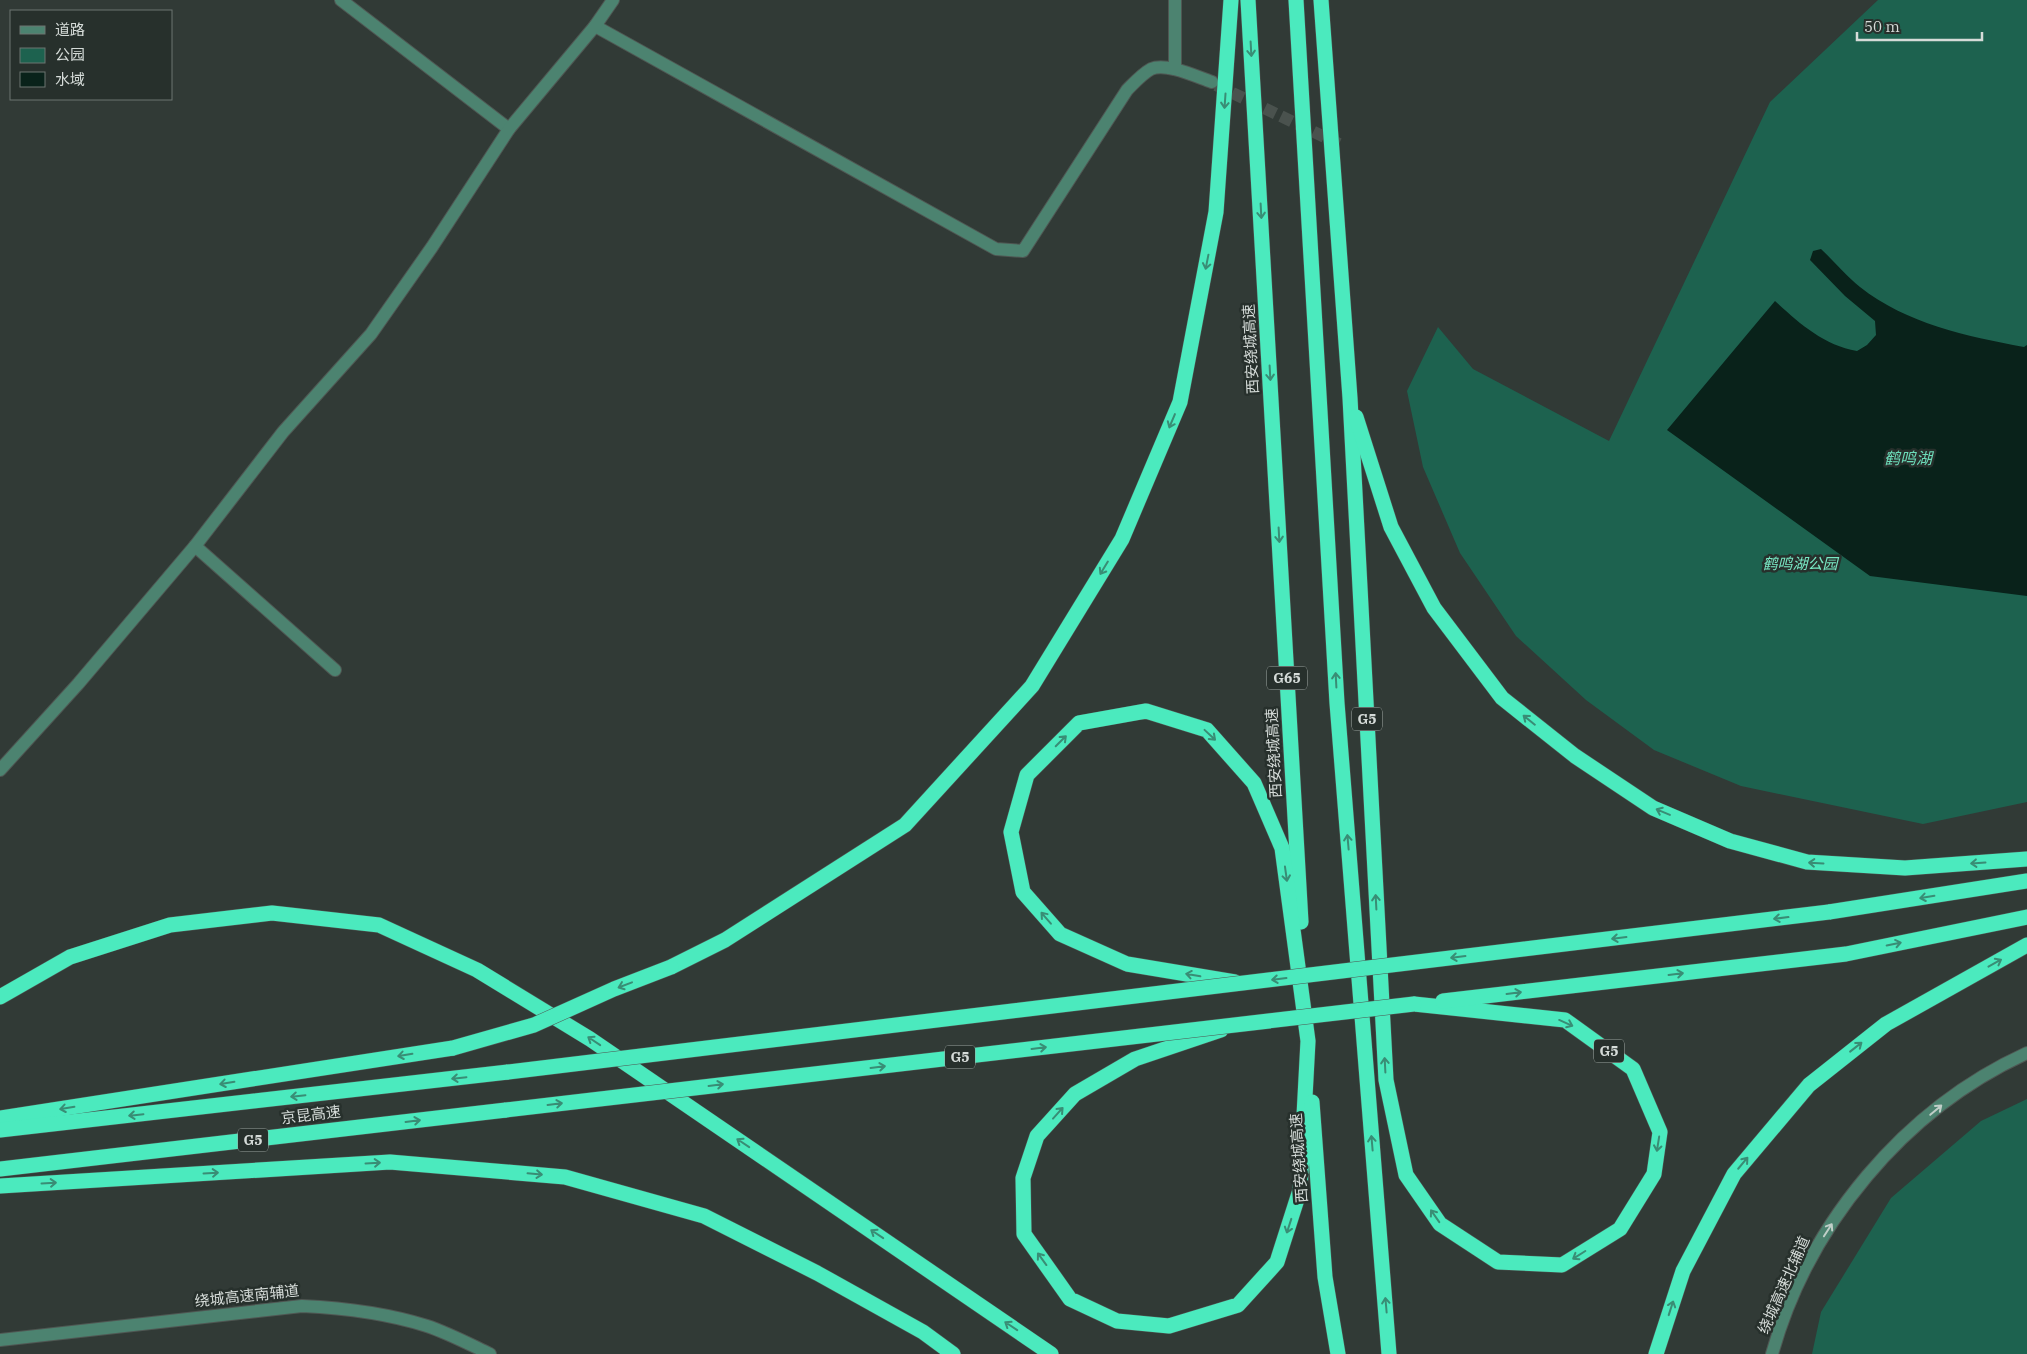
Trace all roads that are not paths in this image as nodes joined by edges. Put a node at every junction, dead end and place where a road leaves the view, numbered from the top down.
1 (341, 0) edge
2 (613, 0) edge
3 (1175, 0) edge
4 (1231, 0) edge
5 (1248, 0) edge
6 (1296, 0) edge
7 (1321, 0) edge
8 (595, 26) junction
9 (1175, 69) junction
10 (1212, 82) tunnel mouth
11 (509, 129) junction
12 (1350, 398) junction
13 (195, 546) junction
14 (336, 670) dead end
15 (0, 770) edge
16 (2027, 859) edge
17 (2027, 881) edge
18 (2027, 917) edge
19 (2027, 945) edge
20 (1241, 983) junction
21 (0, 997) edge
22 (1414, 1004) junction
23 (1235, 1025) junction
24 (1308, 1041) junction
25 (2027, 1054) edge
26 (0, 1118) edge
27 (0, 1130) edge
28 (0, 1169) edge
29 (0, 1186) edge
30 (0, 1340) edge
31 (490, 1354) edge
32 (953, 1354) edge
33 (1051, 1354) edge
34 (1338, 1354) edge
35 (1389, 1354) edge
36 (1656, 1354) edge
37 (1772, 1354) edge

1 - 11 street
2 - 8 street
3 - 9 street
4 -> 26 highway, bridge
5 -> 24 highway, 西安绕城高速 / G65
35 -> 6 highway
7 - 12 highway, G5
8 - 9 street
8 - 11 street
9 - 10 street
11 - 13 street
16 -> 12 highway
22 -> 12 highway, G5
13 - 14 street
13 - 15 street
17 -> 20 highway, bridge
22 -> 18 highway
36 -> 19 highway
20 -> 24 highway, bridge
20 -> 27 highway, bridge
33 -> 21 highway
22 - 23 highway, G5, bridge
24 -> 23 highway, bridge
28 -> 23 highway, 京昆高速 / G5, bridge
24 - 34 highway, 西安绕城高速 / G65
37 -> 25 street, 绕城高速北辅道
29 -> 32 highway
30 - 31 street, 绕城高速南辅道

